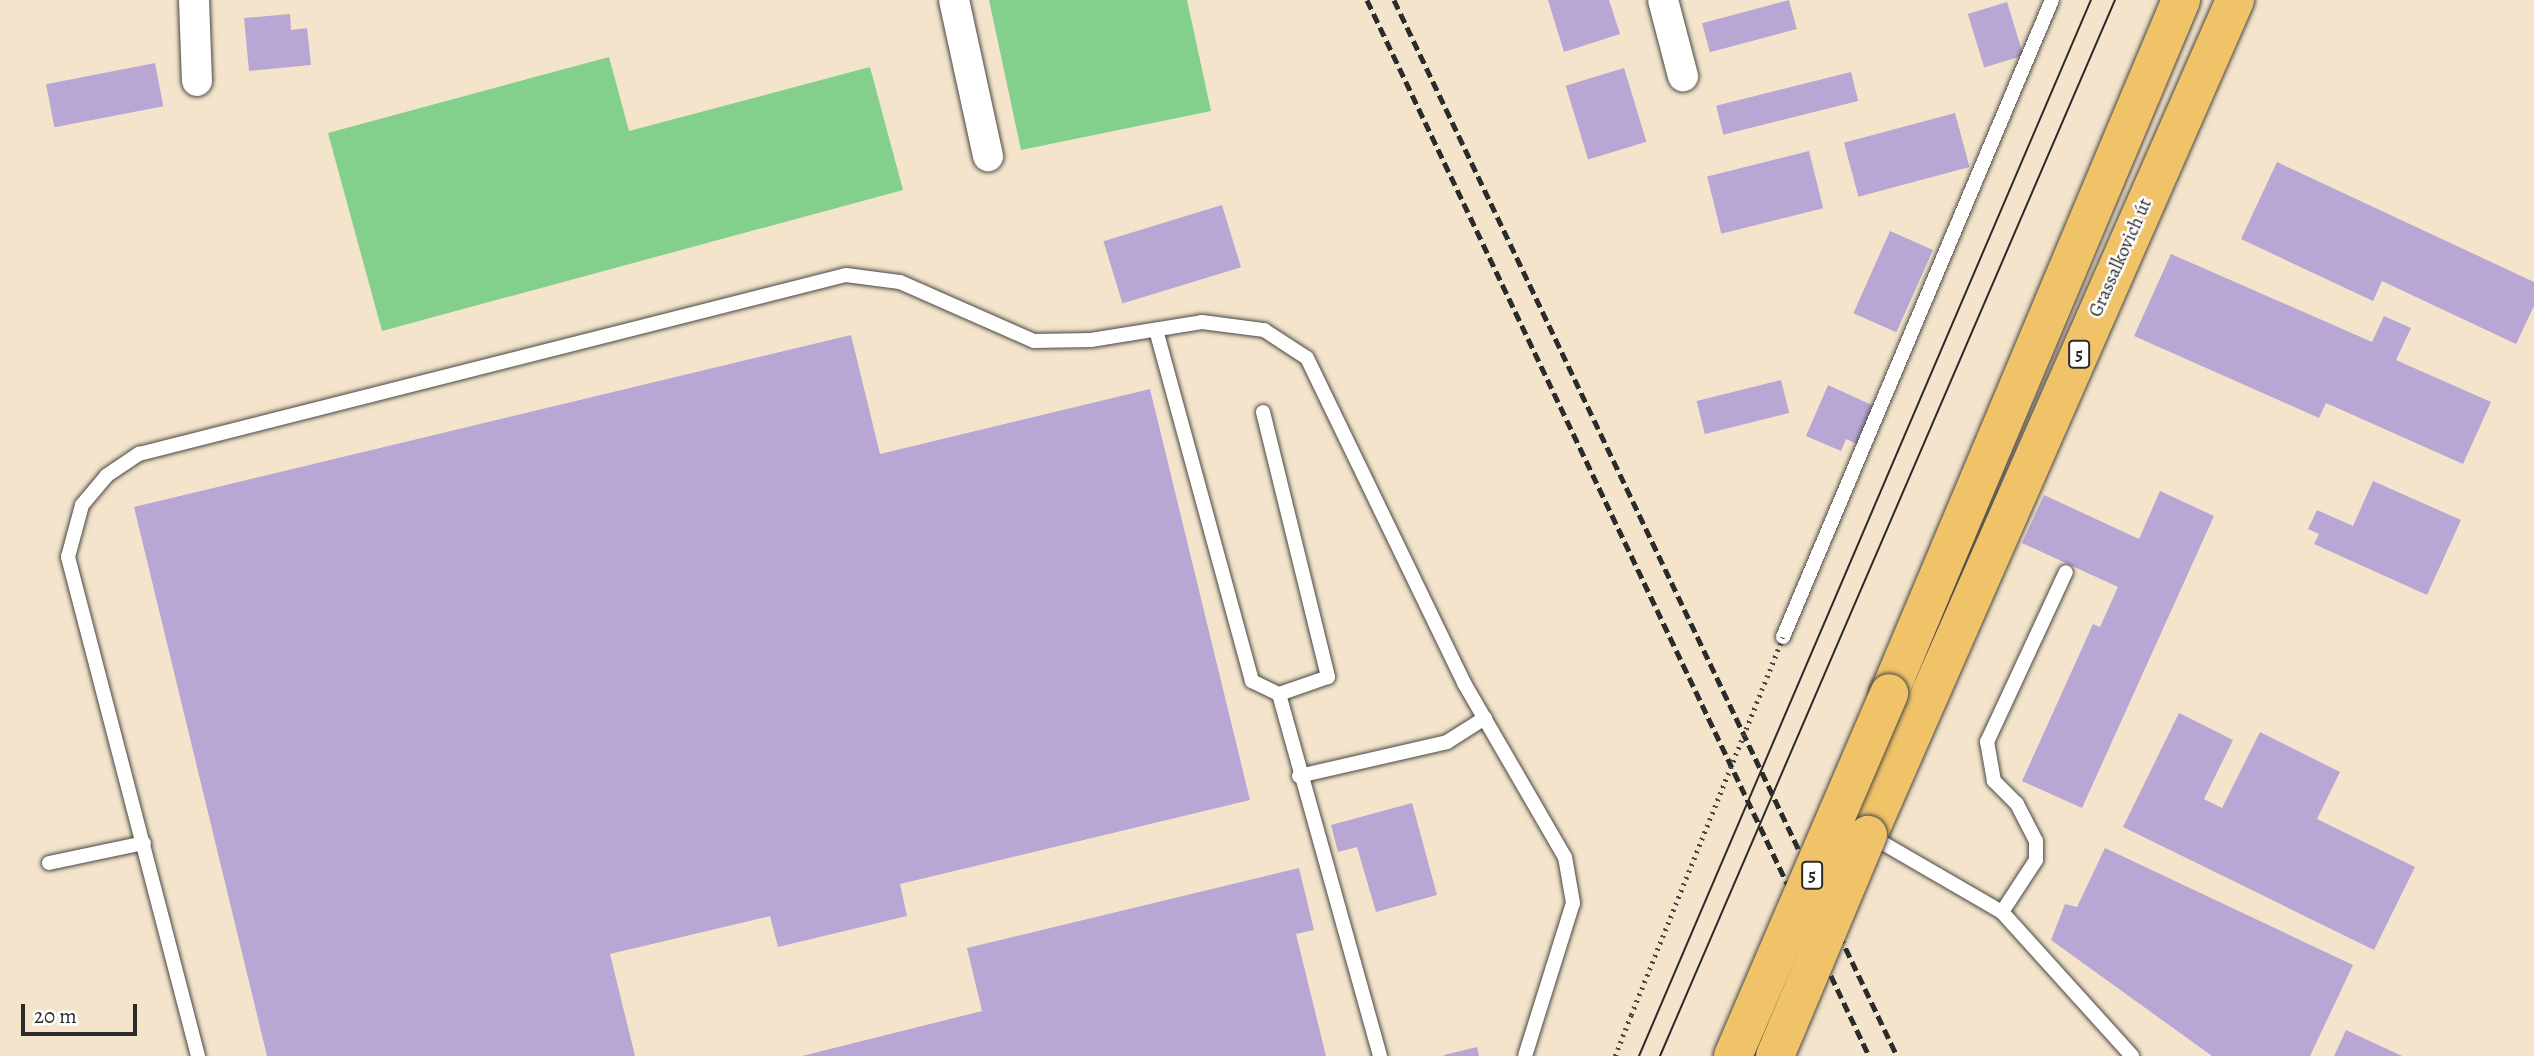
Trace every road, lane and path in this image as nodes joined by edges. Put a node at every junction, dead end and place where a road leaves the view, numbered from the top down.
1 (194, 0) edge
2 (954, 0) edge
3 (1663, 0) edge
4 (2052, 0) edge
5 (2180, 0) edge
6 (2235, 0) edge
7 (1683, 76) dead end
8 (197, 81) dead end
9 (988, 156) dead end
10 (1156, 330) junction
11 (1263, 412) dead end
12 (2066, 572) dead end
13 (1783, 637) joint
14 (1279, 694) junction
15 (1906, 701) junction
16 (1485, 719) junction
17 (1299, 776) junction
18 (1852, 828) junction
19 (144, 843) junction
20 (50, 863) dead end
21 (2002, 912) junction
22 (198, 1056) edge
23 (1380, 1056) edge
24 (1525, 1056) edge
25 (1615, 1056) edge
26 (1734, 1056) edge
27 (1775, 1056) edge
28 (2132, 1056) edge

1 - 8 street
2 - 9 street
3 - 7 street
4 - 13 lane
5 - 15 main road, 5
6 - 15 main road, Grassalkovich út / 5
10 - 14 lane
10 - 16 lane
10 - 19 lane
11 - 14 lane
12 - 21 lane
13 - 25 path, bridge
14 - 17 lane
15 - 18 main road, 5
16 - 17 lane
16 - 24 lane
17 - 23 lane
18 - 21 lane
18 - 26 main road, 5, bridge
18 - 27 main road, 5, bridge
19 - 20 lane
19 - 22 lane
21 - 28 lane

